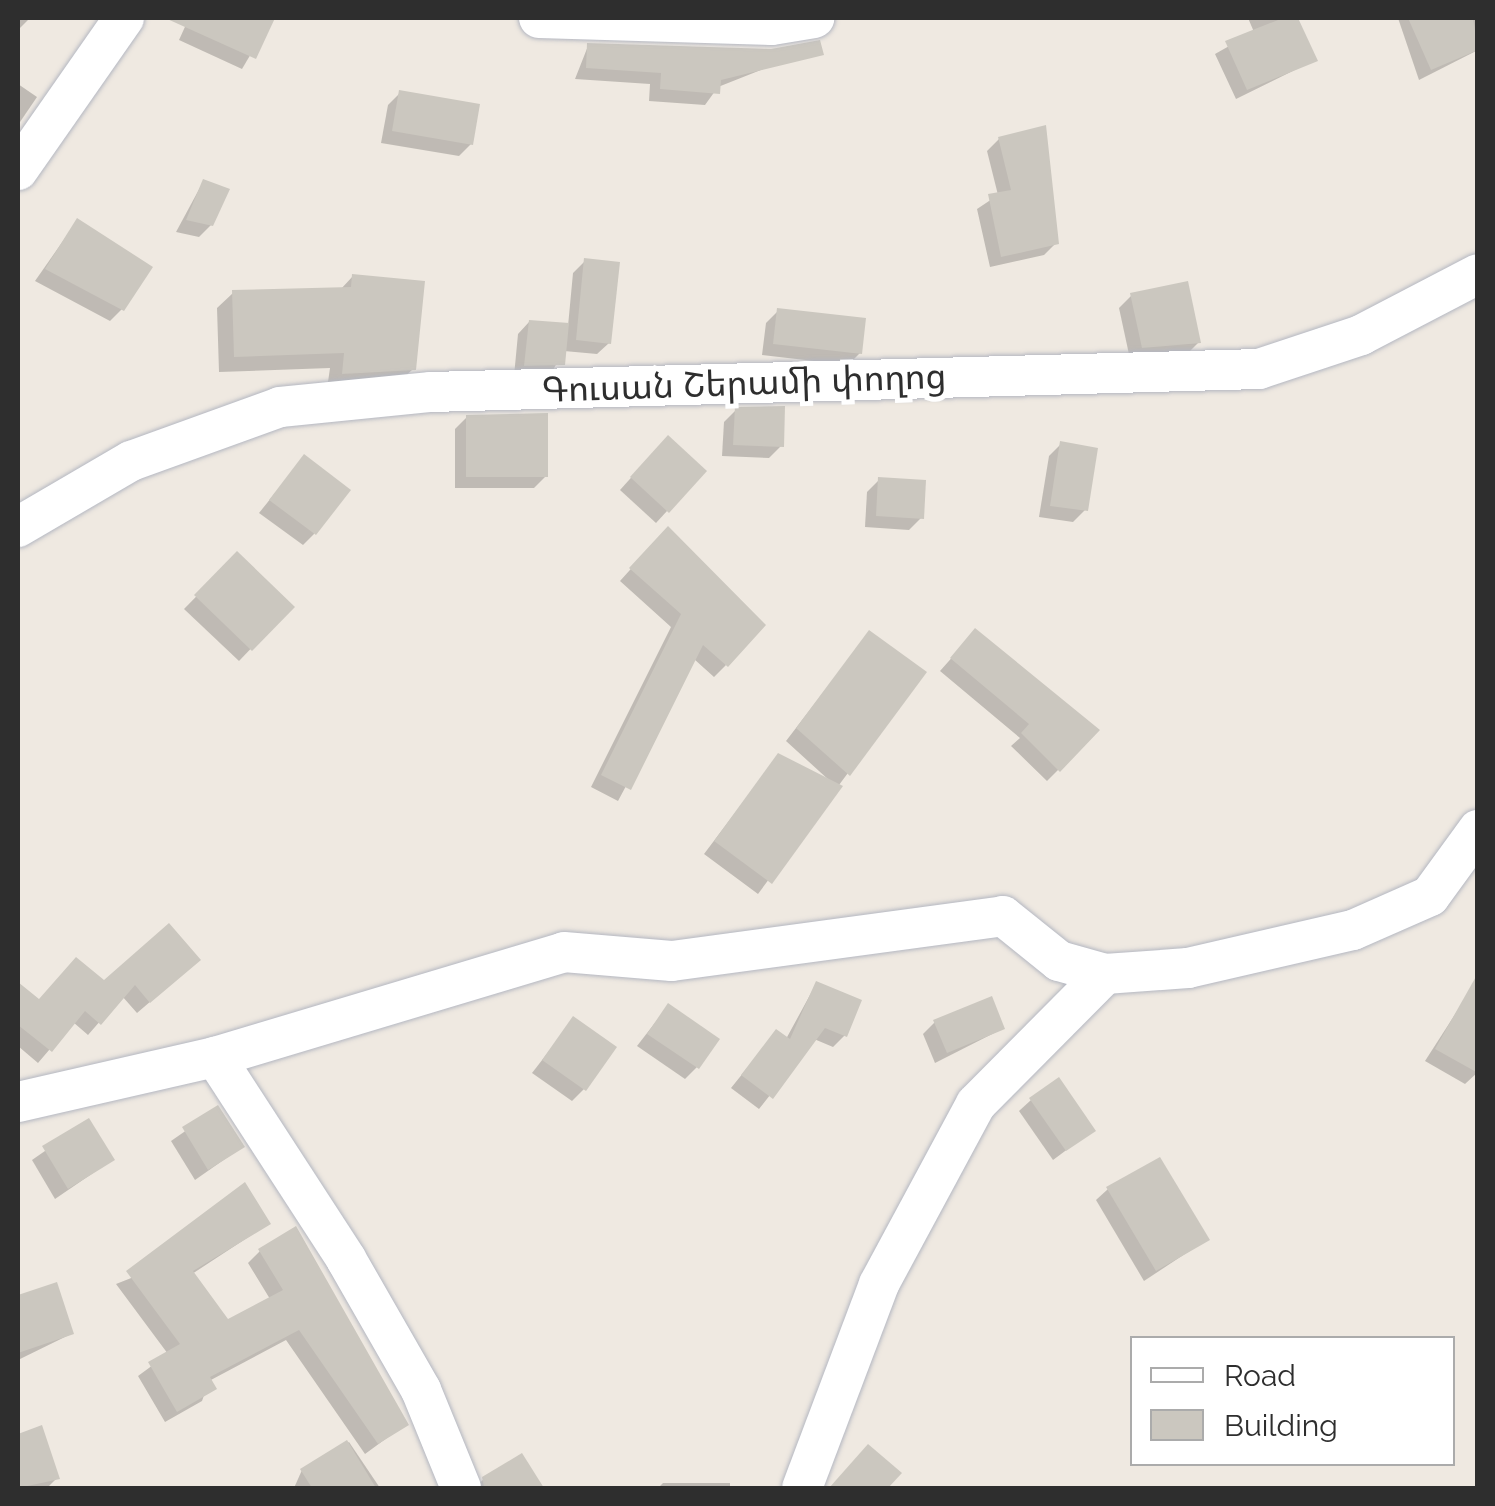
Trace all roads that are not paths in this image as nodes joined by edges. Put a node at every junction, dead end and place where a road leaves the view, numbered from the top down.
1 (124, 18) edge
2 (540, 18) edge
3 (814, 18) edge
4 (18, 170) edge
5 (1478, 274) edge
6 (18, 527) edge
7 (1478, 830) edge
8 (1105, 974) junction
9 (214, 1057) junction
10 (18, 1102) edge
11 (461, 1488) edge
12 (802, 1488) edge

1 - 4 street
2 - 3 street
5 - 6 street, Գուսան Շերամի փողոց
7 - 8 street
8 - 9 street
8 - 12 street
9 - 10 street
9 - 11 street

